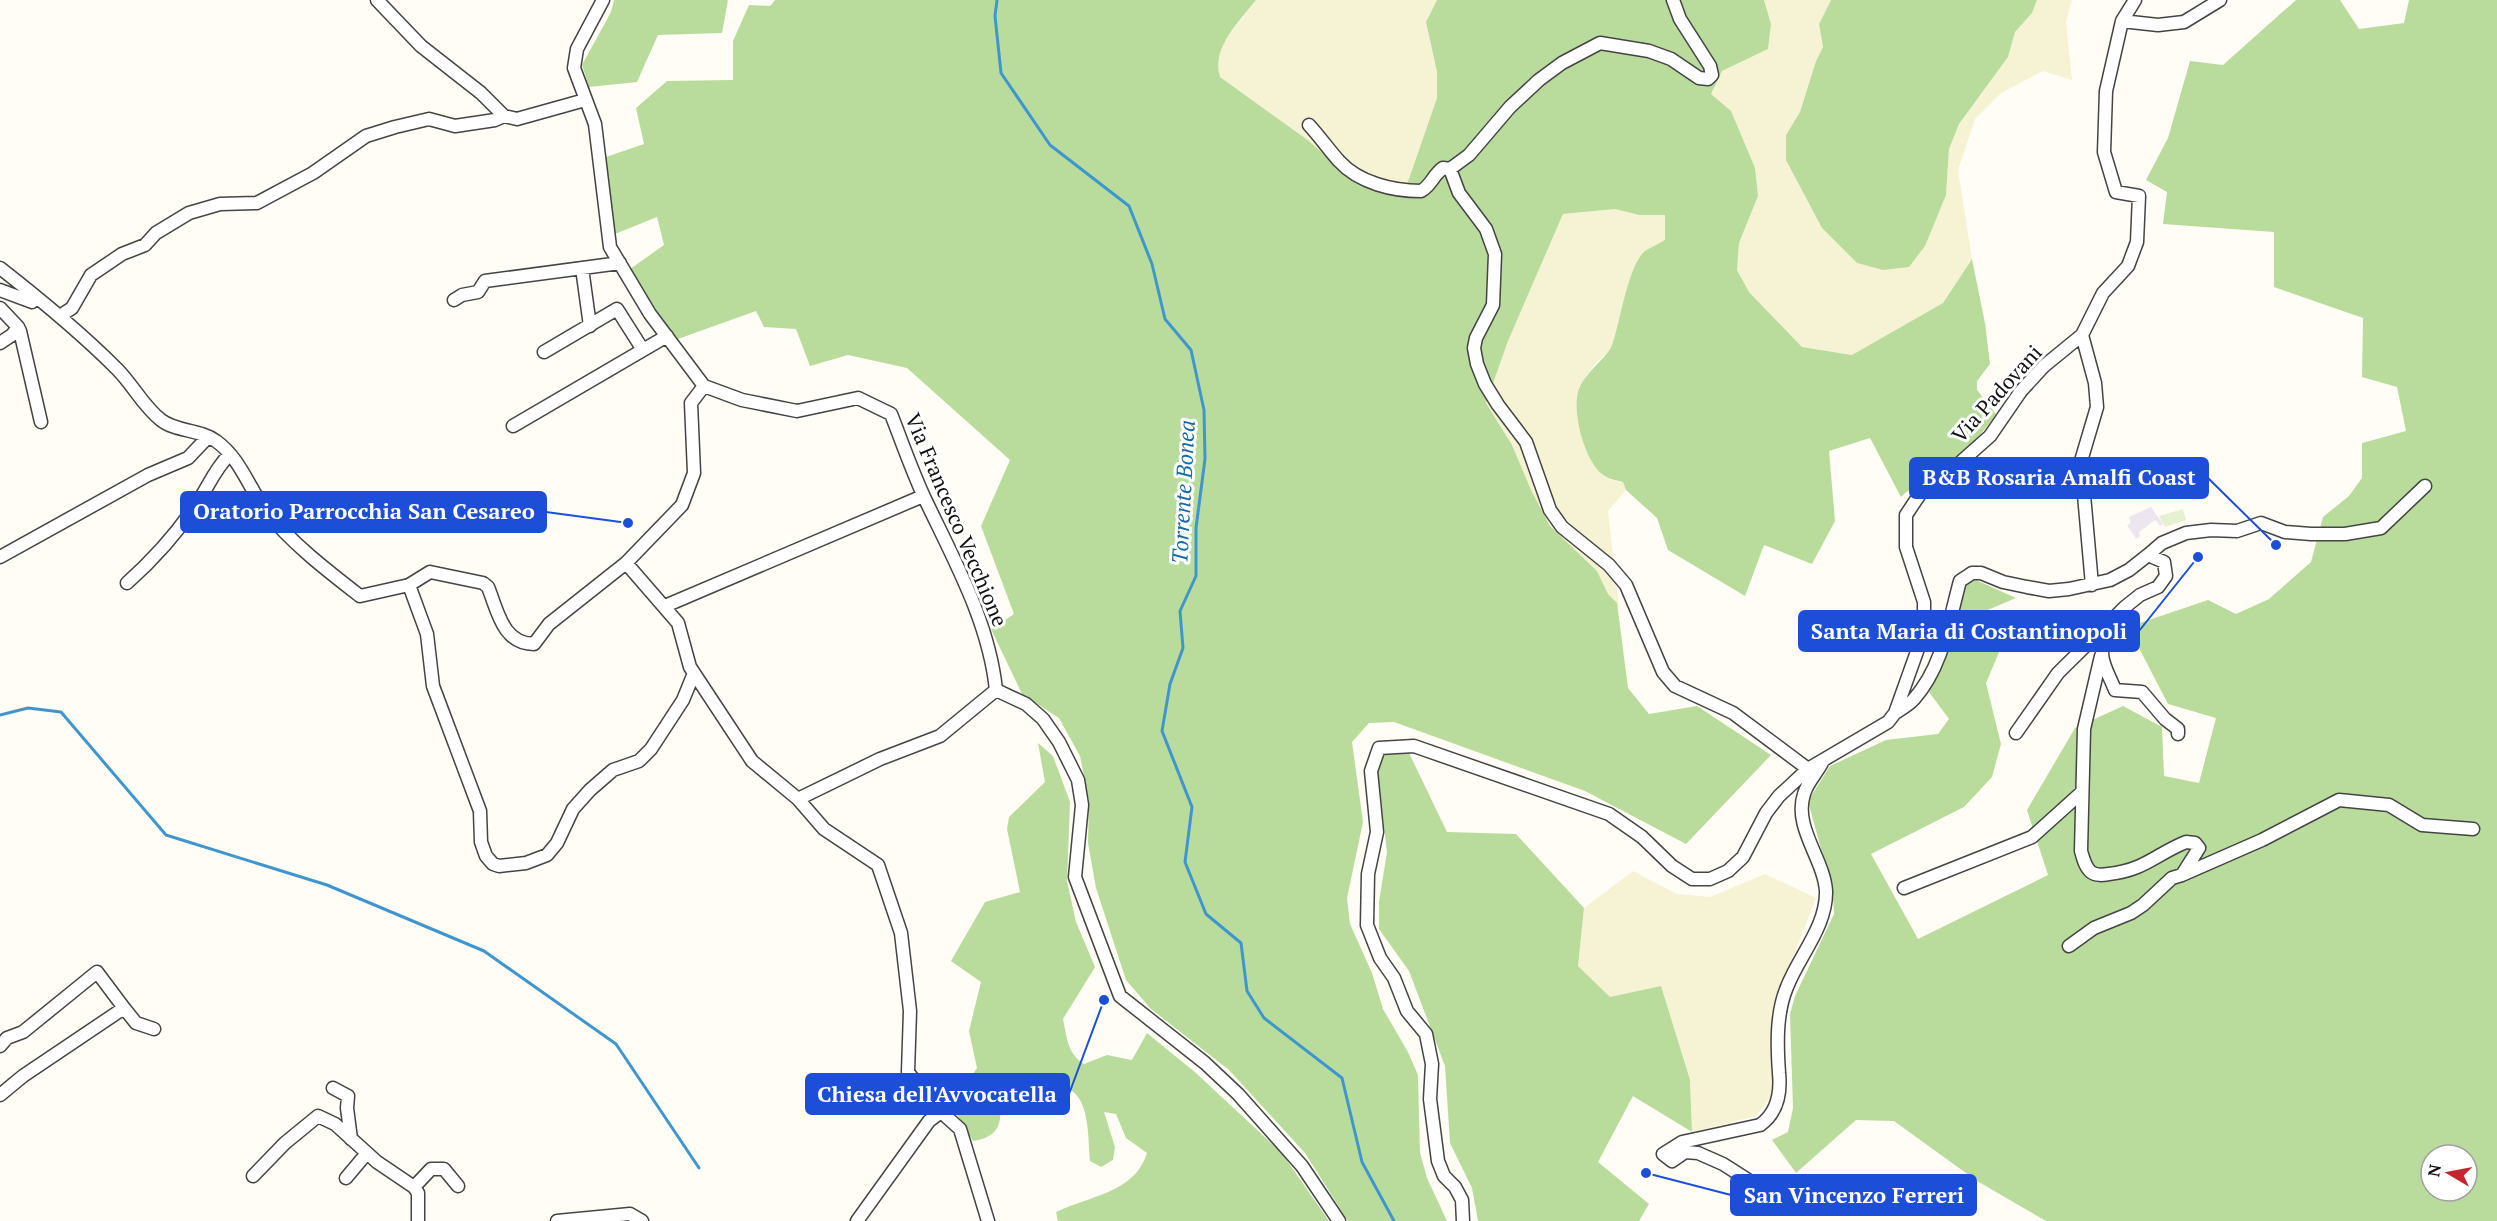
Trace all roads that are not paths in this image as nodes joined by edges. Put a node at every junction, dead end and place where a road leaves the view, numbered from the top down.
1 (377, 0) edge
2 (603, 0) edge
3 (1673, 0) edge
4 (2135, 0) edge
5 (2220, 0) edge
6 (2122, 21) junction
7 (585, 100) junction
8 (504, 116) junction
9 (1309, 125) dead end
10 (1450, 169) junction
11 (620, 263) junction
12 (0, 268) edge
13 (582, 268) junction
14 (0, 290) edge
15 (34, 295) junction
16 (454, 300) dead end
17 (0, 308) edge
18 (60, 316) junction
19 (590, 326) junction
20 (18, 327) junction
21 (2082, 335) junction
22 (667, 336) junction
23 (0, 343) edge
24 (643, 350) junction
25 (544, 352) dead end
26 (704, 386) junction
27 (41, 422) dead end
28 (513, 426) dead end
29 (208, 437) junction
30 (229, 455) junction
31 (2425, 486) dead end
32 (923, 496) junction
33 (2148, 555) junction
34 (0, 557) edge
35 (626, 563) junction
36 (127, 583) dead end
37 (409, 585) junction
38 (2092, 585) junction
39 (665, 606) junction
40 (2114, 619) junction
41 (2101, 656) junction
42 (694, 673) junction
43 (996, 690) junction
44 (1895, 712) junction
45 (2016, 733) dead end
46 (2178, 734) dead end
47 (1824, 760) junction
48 (1808, 769) junction
49 (2082, 792) junction
50 (798, 799) junction
51 (2473, 829) dead end
52 (2182, 875) junction
53 (1904, 888) dead end
54 (2069, 946) dead end
55 (124, 1008) junction
56 (154, 1029) dead end
57 (0, 1046) edge
58 (333, 1088) dead end
59 (0, 1095) edge
60 (941, 1112) junction
61 (351, 1139) junction
62 (367, 1153) junction
63 (253, 1176) dead end
64 (346, 1178) dead end
65 (1829, 1184) dead end
66 (458, 1186) dead end
67 (414, 1187) junction
68 (418, 1221) edge
69 (557, 1221) edge
70 (642, 1221) edge
71 (857, 1221) edge
72 (988, 1221) edge
73 (1339, 1221) edge
74 (1463, 1221) edge

1 - 8 street
2 - 7 street
3 - 10 street
4 - 6 street
5 - 6 street
6 - 21 street
7 - 8 street
7 - 11 street
8 - 18 street
9 - 10 street
10 - 48 street
11 - 13 street
11 - 22 street
12 - 15 street
13 - 16 street
13 - 19 street
14 - 15 street
15 - 18 street
17 - 20 street
18 - 29 street
19 - 24 street
19 - 25 street
20 - 23 street
20 - 27 street
21 - 38 street
21 - 44 street, Via Padovani
22 - 24 street
22 - 26 street
24 - 28 street
26 - 32 street, Via Francesco Vecchione
26 - 35 street
29 - 30 street
29 - 34 street
30 - 36 street
30 - 37 street
31 - 33 street
32 - 39 street
32 - 43 street, Via Francesco Vecchione
33 - 38 street
33 - 40 street
35 - 37 street
35 - 39 street
37 - 42 street
38 - 44 street
39 - 42 street
40 - 41 street
40 - 45 street
41 - 46 street
41 - 49 street
42 - 50 street
43 - 50 street
43 - 73 street
44 - 47 street, Via Padovani
47 - 48 street, Via Padovani
47 - 65 street
48 - 74 street, Via Padovani
49 - 52 street
49 - 53 street
50 - 60 street
51 - 52 street
52 - 54 street
55 - 56 street
55 - 57 street
55 - 59 street
58 - 61 street
60 - 71 street
60 - 72 street
61 - 62 street
61 - 63 street
62 - 64 street
62 - 67 street
66 - 67 street
67 - 68 street
69 - 70 street

